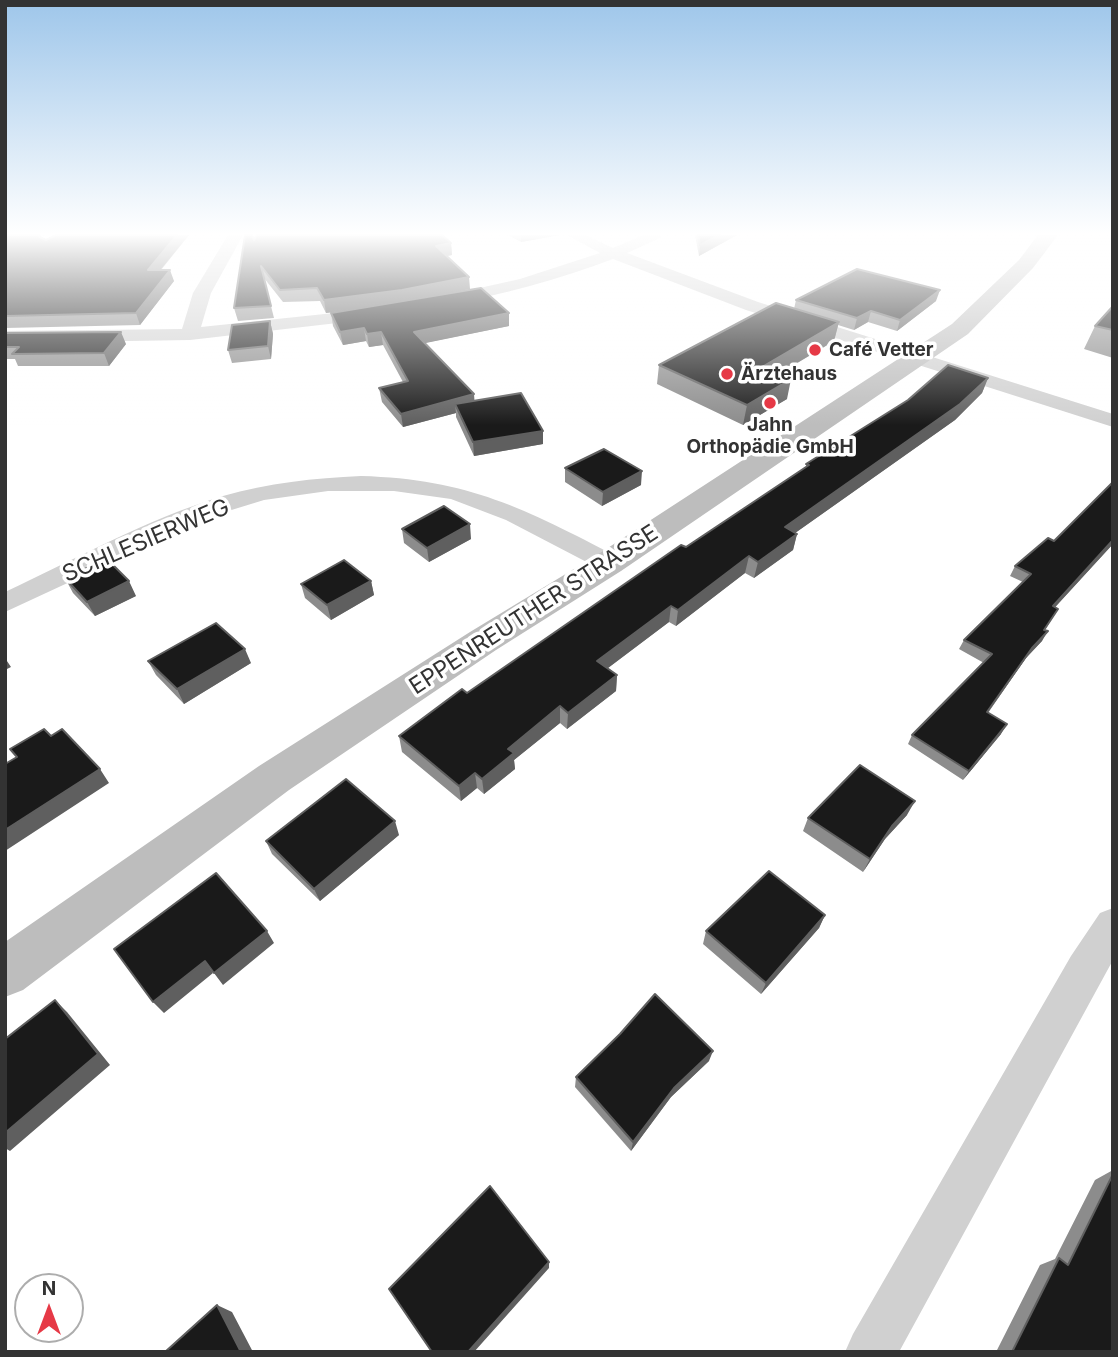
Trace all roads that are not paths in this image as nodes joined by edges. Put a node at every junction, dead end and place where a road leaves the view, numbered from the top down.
1 (200, 298) edge
2 (453, 298) edge
3 (732, 298) edge
4 (991, 298) edge
5 (428, 304) edge
6 (394, 310) edge
7 (190, 334) junction
8 (5, 337) edge
9 (916, 359) junction
10 (1113, 421) edge
11 (610, 563) junction
12 (5, 603) edge
13 (1113, 926) edge
14 (5, 972) edge
15 (870, 1352) edge

1 - 7 street
2 - 5 street
3 - 9 street
4 - 9 main road, EPPENREUTHER STRASSE
6 - 7 street
7 - 8 street
9 - 10 street
9 - 11 main road, EPPENREUTHER STRASSE
11 - 12 street, SCHLESIERWEG
11 - 14 main road, EPPENREUTHER STRASSE
13 - 15 street

